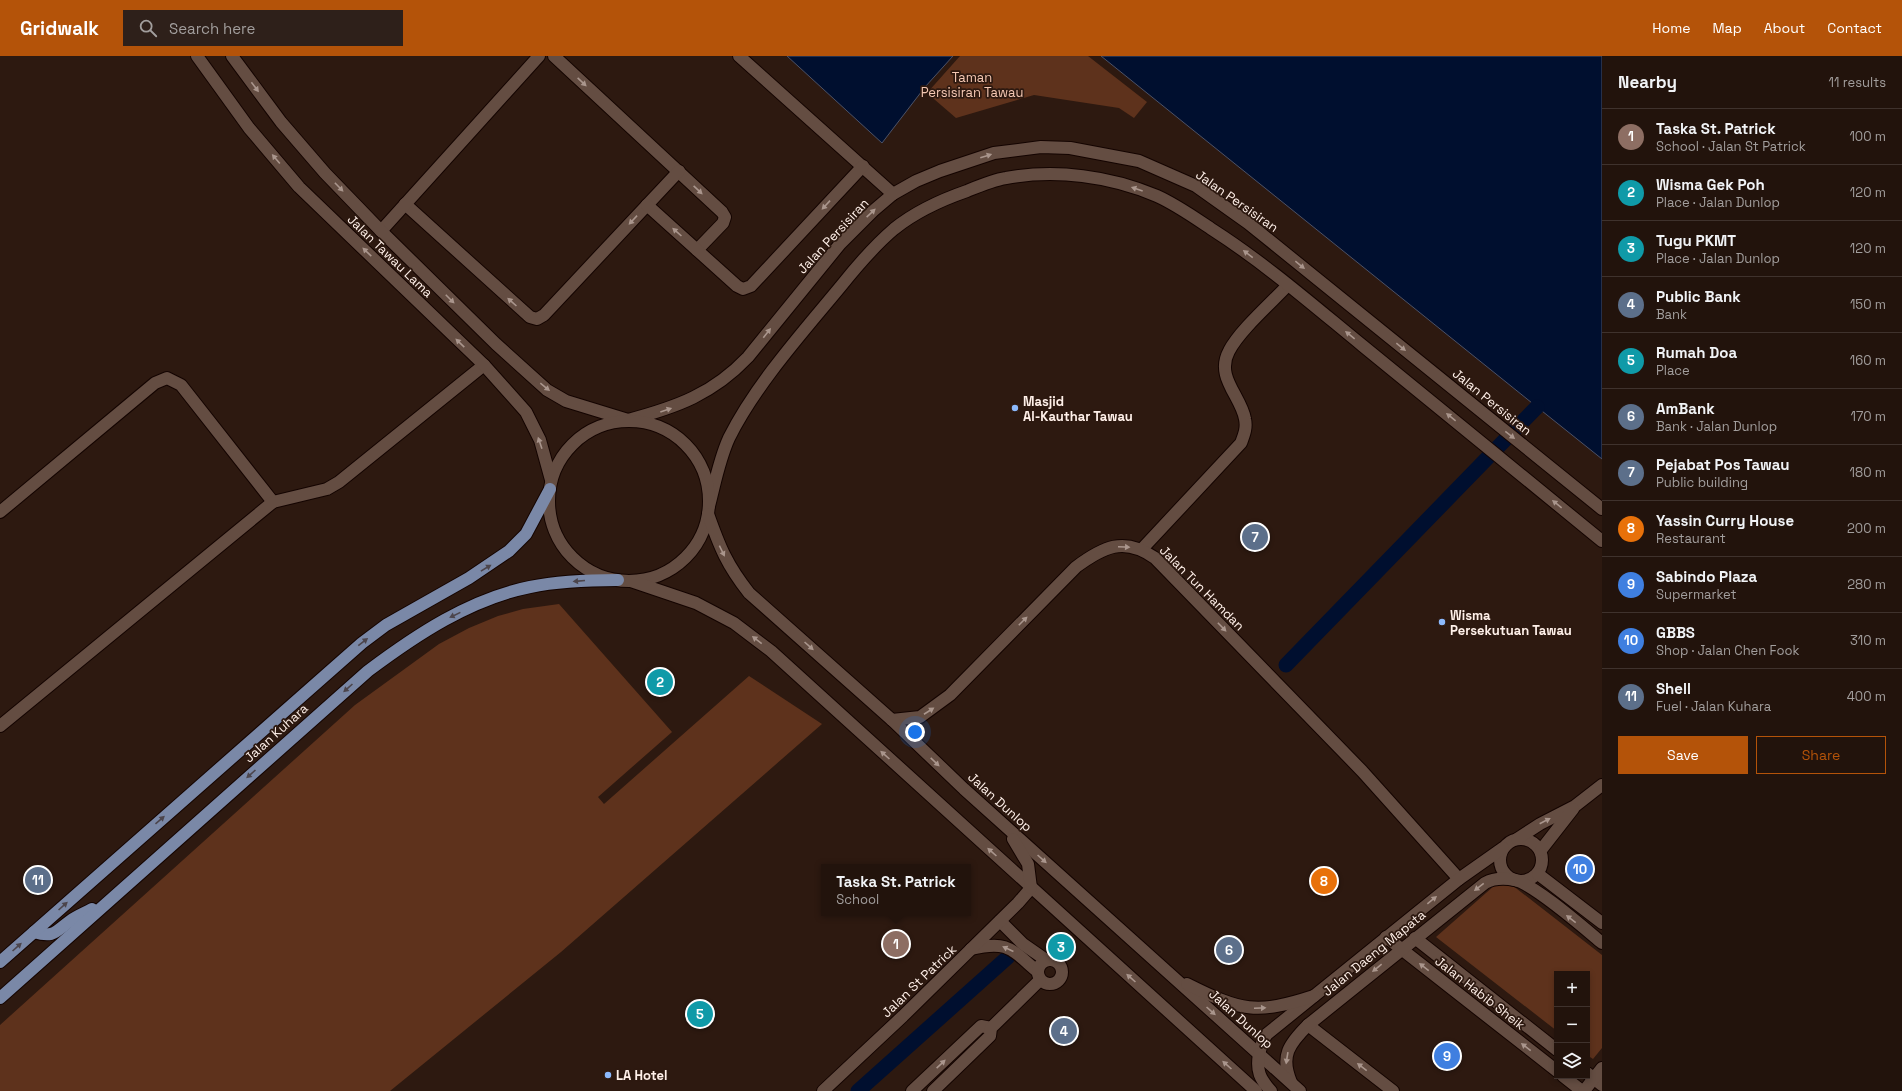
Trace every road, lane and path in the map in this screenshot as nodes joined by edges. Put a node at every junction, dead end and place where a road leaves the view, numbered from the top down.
1 (197, 56) edge
2 (232, 56) edge
3 (539, 56) edge
4 (554, 56) edge
5 (740, 56) edge
6 (863, 166) junction
7 (679, 171) junction
8 (893, 194) junction
9 (405, 204) junction
10 (647, 205) junction
11 (381, 231) junction
12 (697, 250) junction
13 (1288, 285) junction
14 (484, 365) junction
15 (628, 420) junction
16 (551, 484) junction
17 (273, 502) junction
18 (1602, 508) edge
19 (709, 510) junction
20 (0, 512) edge
21 (1602, 541) edge
22 (1142, 549) junction
23 (618, 580) junction
24 (631, 581) junction
25 (892, 720) junction
26 (0, 726) edge
27 (1602, 785) edge
28 (1575, 806) junction
29 (998, 819) junction
30 (1517, 839) junction
31 (1503, 848) junction
32 (1540, 850) junction
33 (1538, 874) junction
34 (1459, 879) junction
35 (1516, 880) junction
36 (1031, 888) junction
37 (107, 901) junction
38 (1000, 921) junction
39 (1602, 923) edge
40 (34, 932) junction
41 (1386, 937) junction
42 (1415, 938) junction
43 (1602, 943) edge
44 (971, 949) junction
45 (1401, 949) junction
46 (1046, 960) junction
47 (0, 962) edge
48 (1039, 976) junction
49 (1172, 976) junction
50 (1314, 996) junction
51 (0, 998) edge
52 (1308, 1025) junction
53 (990, 1028) junction
54 (1554, 1048) edge
55 (1259, 1054) junction
56 (1602, 1068) edge
57 (1554, 1069) edge
58 (1567, 1079) edge
59 (1594, 1079) edge
60 (1291, 1082) junction
61 (823, 1091) edge
62 (912, 1091) edge
63 (933, 1091) edge
64 (1256, 1091) edge
65 (1271, 1091) edge
66 (1300, 1091) edge
67 (1393, 1091) edge
68 (1583, 1091) edge

14 -> 1 street, Jalan Tawau Lama
2 -> 11 street, Jalan Tawau Lama
3 - 9 street
4 -> 7 street
5 - 6 street
6 - 8 street
6 -> 12 street
7 - 10 street
7 -> 12 street
15 -> 8 street, Jalan Persisiran
8 -> 18 street, Jalan Persisiran
10 -> 9 street
9 - 11 street
12 -> 10 street
11 -> 15 street, Jalan Tawau Lama
13 -> 19 street
21 -> 13 street
13 - 22 street
16 -> 14 street, Jalan Tawau Lama
14 - 17 street
15 - 16 street, Jalan Persisiran
15 - 19 street, Jalan Tawau Lama
16 - 23 street
40 -> 16 main road, Jalan Kuhara
17 - 20 street
17 - 26 street
19 - 24 street
19 -> 25 street, Jalan Dunlop
25 -> 22 street, Jalan Tun Hamdan
22 -> 34 street, Jalan Tun Hamdan
23 - 24 street
23 -> 37 main road, Jalan Kuhara
36 -> 24 street
25 -> 29 street, Jalan Dunlop
27 - 28 street
30 -> 28 street
28 - 32 street
29 - 36 street
29 -> 49 street, Jalan Dunlop
30 - 31 street
30 - 32 street
31 - 34 street, Jalan Daeng Mapata
31 - 35 street
32 - 33 street
33 - 35 street
33 - 39 street
41 -> 34 street, Jalan Daeng Mapata
35 -> 42 street, Jalan Daeng Mapata
43 -> 35 street
36 - 38 street, Jalan St Patrick
64 -> 36 street
37 - 40 main road
37 - 51 main road, Jalan Kuhara
38 - 44 street, Jalan St Patrick
38 - 46 street
47 -> 40 main road, Jalan Kuhara
41 - 45 street, Jalan Habib Sheik
41 - 50 street, Jalan Daeng Mapata
42 - 45 street, Jalan Daeng Mapata
42 - 54 street, Jalan Habib Sheik
48 -> 44 street
44 - 61 street, Jalan St Patrick
45 -> 52 street, Jalan Daeng Mapata
57 -> 45 street, Jalan Habib Sheik
46 - 48 street
46 - 48 street
48 - 53 street
49 -> 50 street
49 -> 55 street, Jalan Dunlop
50 - 55 street, Jalan Daeng Mapata
52 -> 60 street, Jalan Daeng Mapata
67 -> 52 street
62 -> 53 street
53 - 63 street
55 - 60 street, Jalan Dunlop
55 - 65 street, Jalan Daeng Mapata
56 - 59 street
58 - 68 street
59 - 68 street
60 - 66 street, Jalan Dunlop

